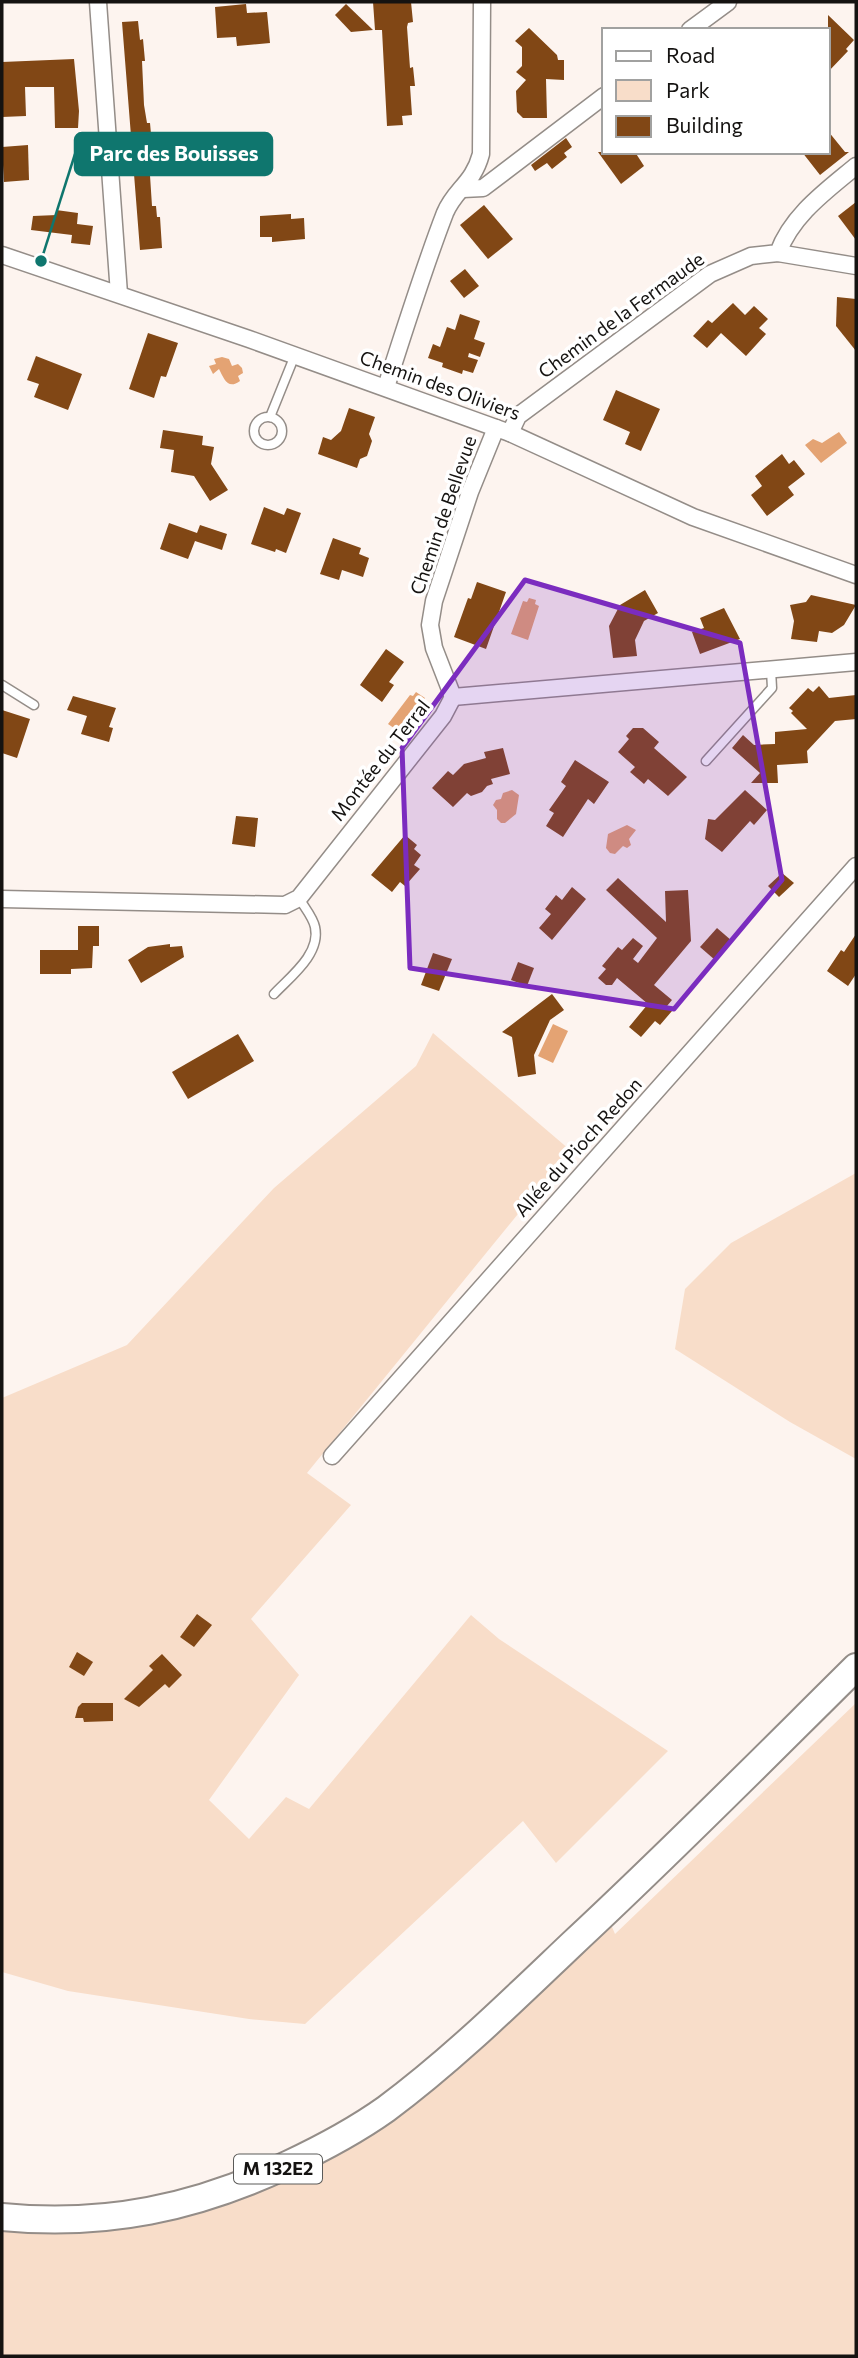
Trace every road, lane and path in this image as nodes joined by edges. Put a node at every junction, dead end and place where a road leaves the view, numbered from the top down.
1 (98, 2) edge
2 (482, 2) edge
3 (728, 2) edge
4 (694, 28) edge
5 (602, 98) edge
6 (856, 166) edge
7 (463, 189) junction
8 (778, 253) junction
9 (2, 255) edge
10 (856, 266) edge
11 (119, 295) junction
12 (295, 355) junction
13 (386, 387) junction
14 (270, 417) dead end
15 (503, 430) junction
16 (856, 575) edge
17 (856, 662) edge
18 (771, 670) junction
19 (2, 685) edge
20 (453, 697) junction
21 (34, 705) dead end
22 (706, 761) dead end
23 (856, 866) edge
24 (299, 898) junction
25 (2, 899) edge
26 (274, 994) dead end
27 (332, 1456) dead end
28 (856, 1667) edge
29 (2, 2217) edge

1 - 11 street
2 - 7 street
3 - 4 street
5 - 7 street
6 - 8 street
7 - 13 street
8 - 10 street, Chemin de la Fermaude
8 - 15 street, Chemin de la Fermaude
9 - 11 street, Chemin des Oliviers
11 - 12 street, Chemin des Oliviers
12 - 13 street, Chemin des Oliviers
12 - 14 lane
13 - 15 street, Chemin des Oliviers
15 - 16 street, Chemin des Oliviers
15 - 20 street, Chemin de Bellevue
17 - 18 street, Montée du Terral
18 - 20 street, Montée du Terral
18 - 22 lane
19 - 21 lane
20 - 24 street, Montée du Terral
23 - 27 street, Allée du Pioch Redon
24 - 25 street
24 - 26 lane
28 - 29 main road, M 132E2

